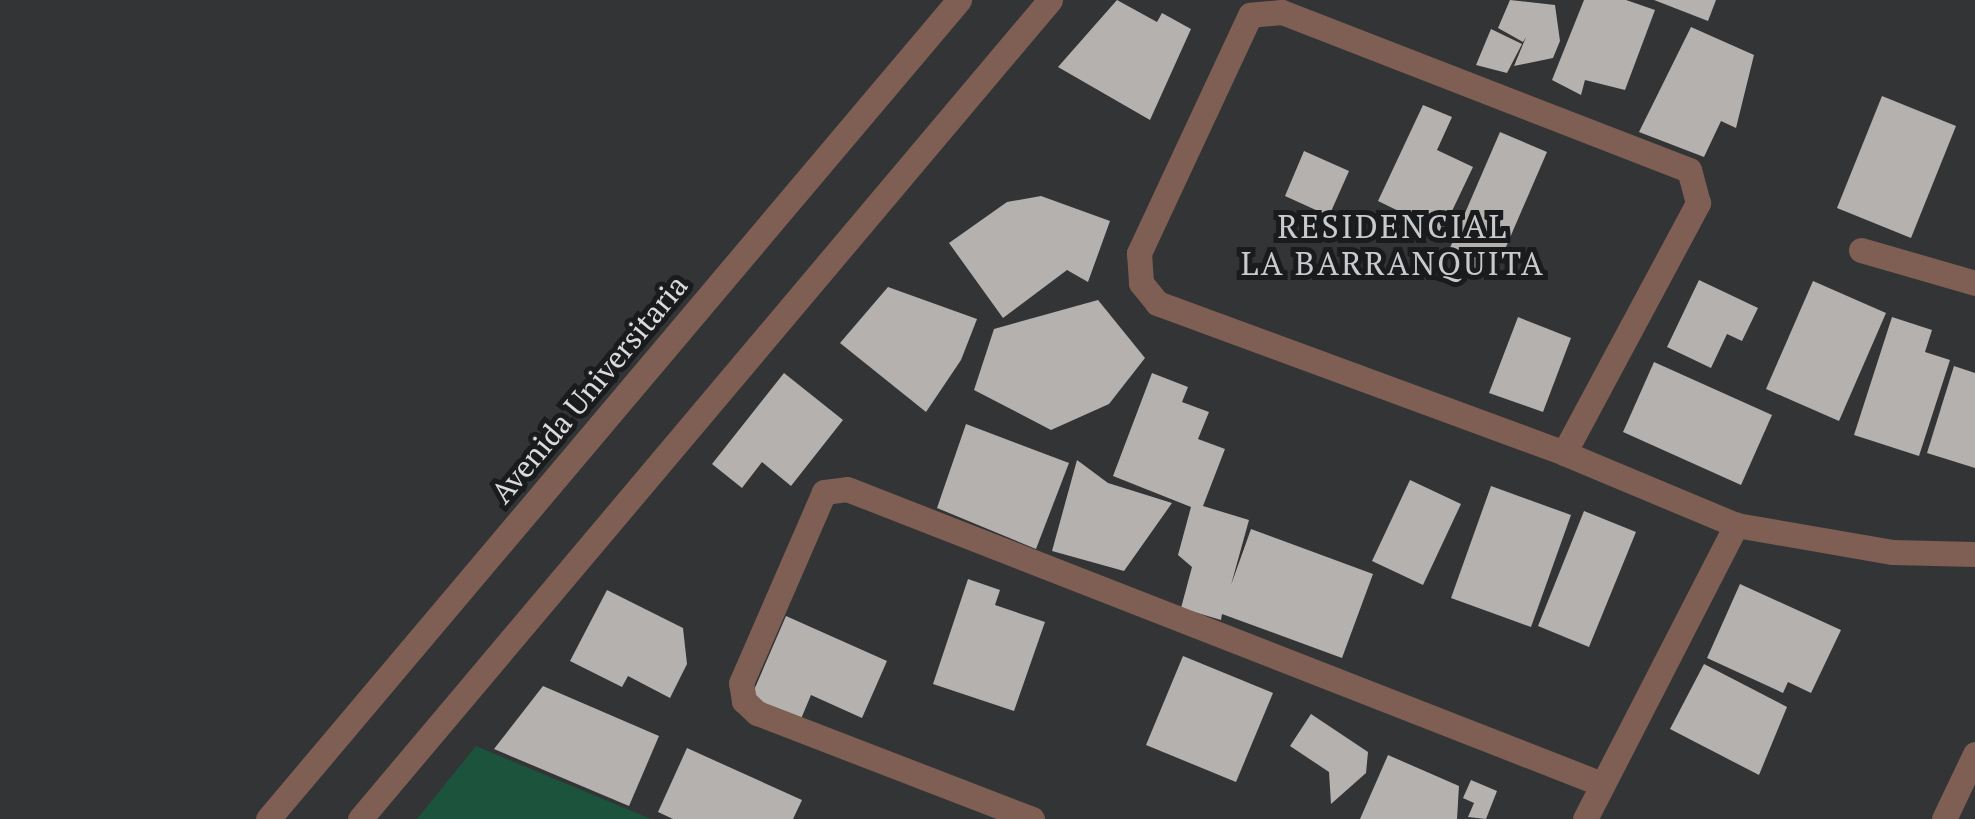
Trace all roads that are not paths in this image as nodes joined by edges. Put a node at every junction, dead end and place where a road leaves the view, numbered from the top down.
1 (959, 0) edge
2 (1050, 0) edge
3 (1862, 250) dead end
4 (1975, 283) edge
5 (1564, 454) junction
6 (1736, 525) junction
7 (1975, 554) edge
8 (1975, 754) edge
9 (1598, 783) junction
10 (268, 819) edge
11 (360, 819) edge
12 (1032, 819) edge
13 (1585, 819) edge
14 (1944, 819) edge

1 - 10 street, Avenida Universitaria
2 - 11 street
3 - 4 street
5 - 5 street
5 - 6 street
6 - 7 street
6 - 9 street
8 - 14 street
9 - 12 street
9 - 13 street

